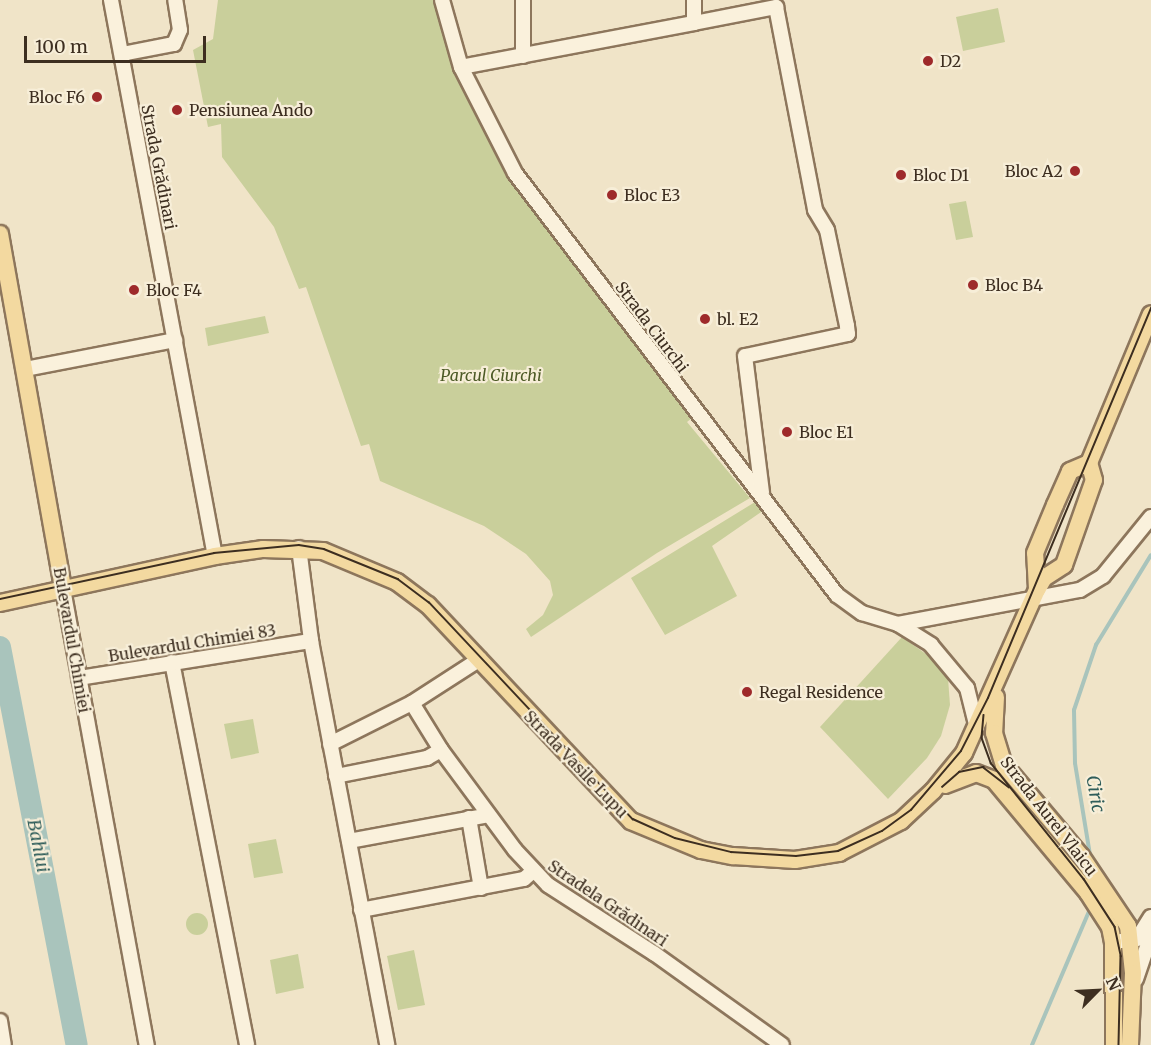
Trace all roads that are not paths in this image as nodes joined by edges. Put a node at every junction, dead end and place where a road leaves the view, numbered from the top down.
1 (111, 0) edge
2 (175, 0) edge
3 (442, 0) edge
4 (523, 0) edge
5 (694, 0) edge
6 (694, 23) junction
7 (122, 54) junction
8 (523, 56) junction
9 (461, 67) junction
10 (0, 234) edge
11 (1151, 314) edge
12 (175, 340) junction
13 (25, 369) junction
14 (1089, 463) junction
15 (762, 493) junction
16 (1151, 517) edge
17 (299, 548) junction
18 (215, 556) junction
19 (63, 589) junction
20 (1034, 595) junction
21 (0, 603) edge
22 (898, 624) junction
23 (311, 641) junction
24 (480, 659) junction
25 (172, 662) junction
26 (79, 678) junction
27 (995, 687) junction
28 (967, 688) junction
29 (412, 703) junction
30 (978, 728) junction
31 (330, 744) junction
32 (441, 750) junction
33 (336, 776) junction
34 (933, 791) junction
35 (489, 815) junction
36 (469, 818) junction
37 (349, 841) junction
38 (532, 872) junction
39 (1094, 887) junction
40 (481, 888) junction
41 (361, 910) junction
42 (1151, 911) edge
43 (1121, 912) junction
44 (1151, 917) edge
45 (1151, 935) edge
46 (1130, 940) junction
47 (1113, 943) junction
48 (1132, 989) junction
49 (0, 1021) edge
50 (4, 1045) edge
51 (147, 1045) edge
52 (247, 1045) edge
53 (387, 1045) edge
54 (782, 1045) edge
55 (1114, 1045) edge
56 (1130, 1045) edge

1 - 7 street, Strada Grădinari
2 - 7 street
3 - 9 street, Strada Ciurchi
4 - 8 street
5 - 6 street
6 - 8 street
6 - 15 street
7 - 12 street, Strada Grădinari
8 - 9 street
9 - 15 street, Strada Ciurchi
10 - 13 main road, Bulevardul Chimiei
11 - 14 main road, Strada Vasile Lupu
12 - 13 street
12 - 18 street, Strada Grădinari
13 - 19 main road, Bulevardul Chimiei
14 - 20 main road, Strada Vasile Lupu
14 - 20 main road, Strada Vasile Lupu
15 - 22 street, Strada Ciurchi
16 - 20 street, Strada Ciurchi
17 - 18 main road, Strada Vasile Lupu
17 - 23 street
17 - 24 main road, Strada Vasile Lupu
18 - 19 main road, Strada Vasile Lupu
19 - 21 main road, Strada Vasile Lupu
19 - 26 street, Bulevardul Chimiei
20 - 22 street, Strada Ciurchi
20 - 27 main road, Strada Vasile Lupu
22 - 28 street, Strada Ciurchi
23 - 25 street, Bulevardul Chimiei 83
23 - 31 street
24 - 29 street
24 - 34 main road, Strada Vasile Lupu
25 - 26 street, Bulevardul Chimiei 83
25 - 52 street
26 - 51 street, Bulevardul Chimiei
27 - 28 street
27 - 30 main road, Strada Vasile Lupu
27 - 39 main road, Strada Aurel Vlaicu
28 - 30 street, Strada Ciurchi
29 - 31 street
29 - 32 street, Stradela Grădinari
30 - 34 main road, Strada Vasile Lupu
31 - 33 street
32 - 33 street
32 - 35 street, Stradela Grădinari
33 - 37 street
34 - 39 main road, Strada Aurel Vlaicu
35 - 36 street
35 - 38 street, Stradela Grădinari
36 - 37 street
36 - 40 street
37 - 41 street
38 - 40 street
38 - 54 street, Stradela Grădinari
39 - 43 main road, Strada Aurel Vlaicu
39 - 47 main road, Strada Aurel Vlaicu
40 - 41 street
41 - 53 street
42 - 43 street
43 - 46 main road, Strada Aurel Vlaicu
44 - 46 street
45 - 48 street, Strada Aurel Vlaicu
46 - 47 street
46 - 48 main road, Strada Aurel Vlaicu
47 - 55 main road, Strada Aurel Vlaicu
48 - 56 main road, Strada Aurel Vlaicu
49 - 50 street

